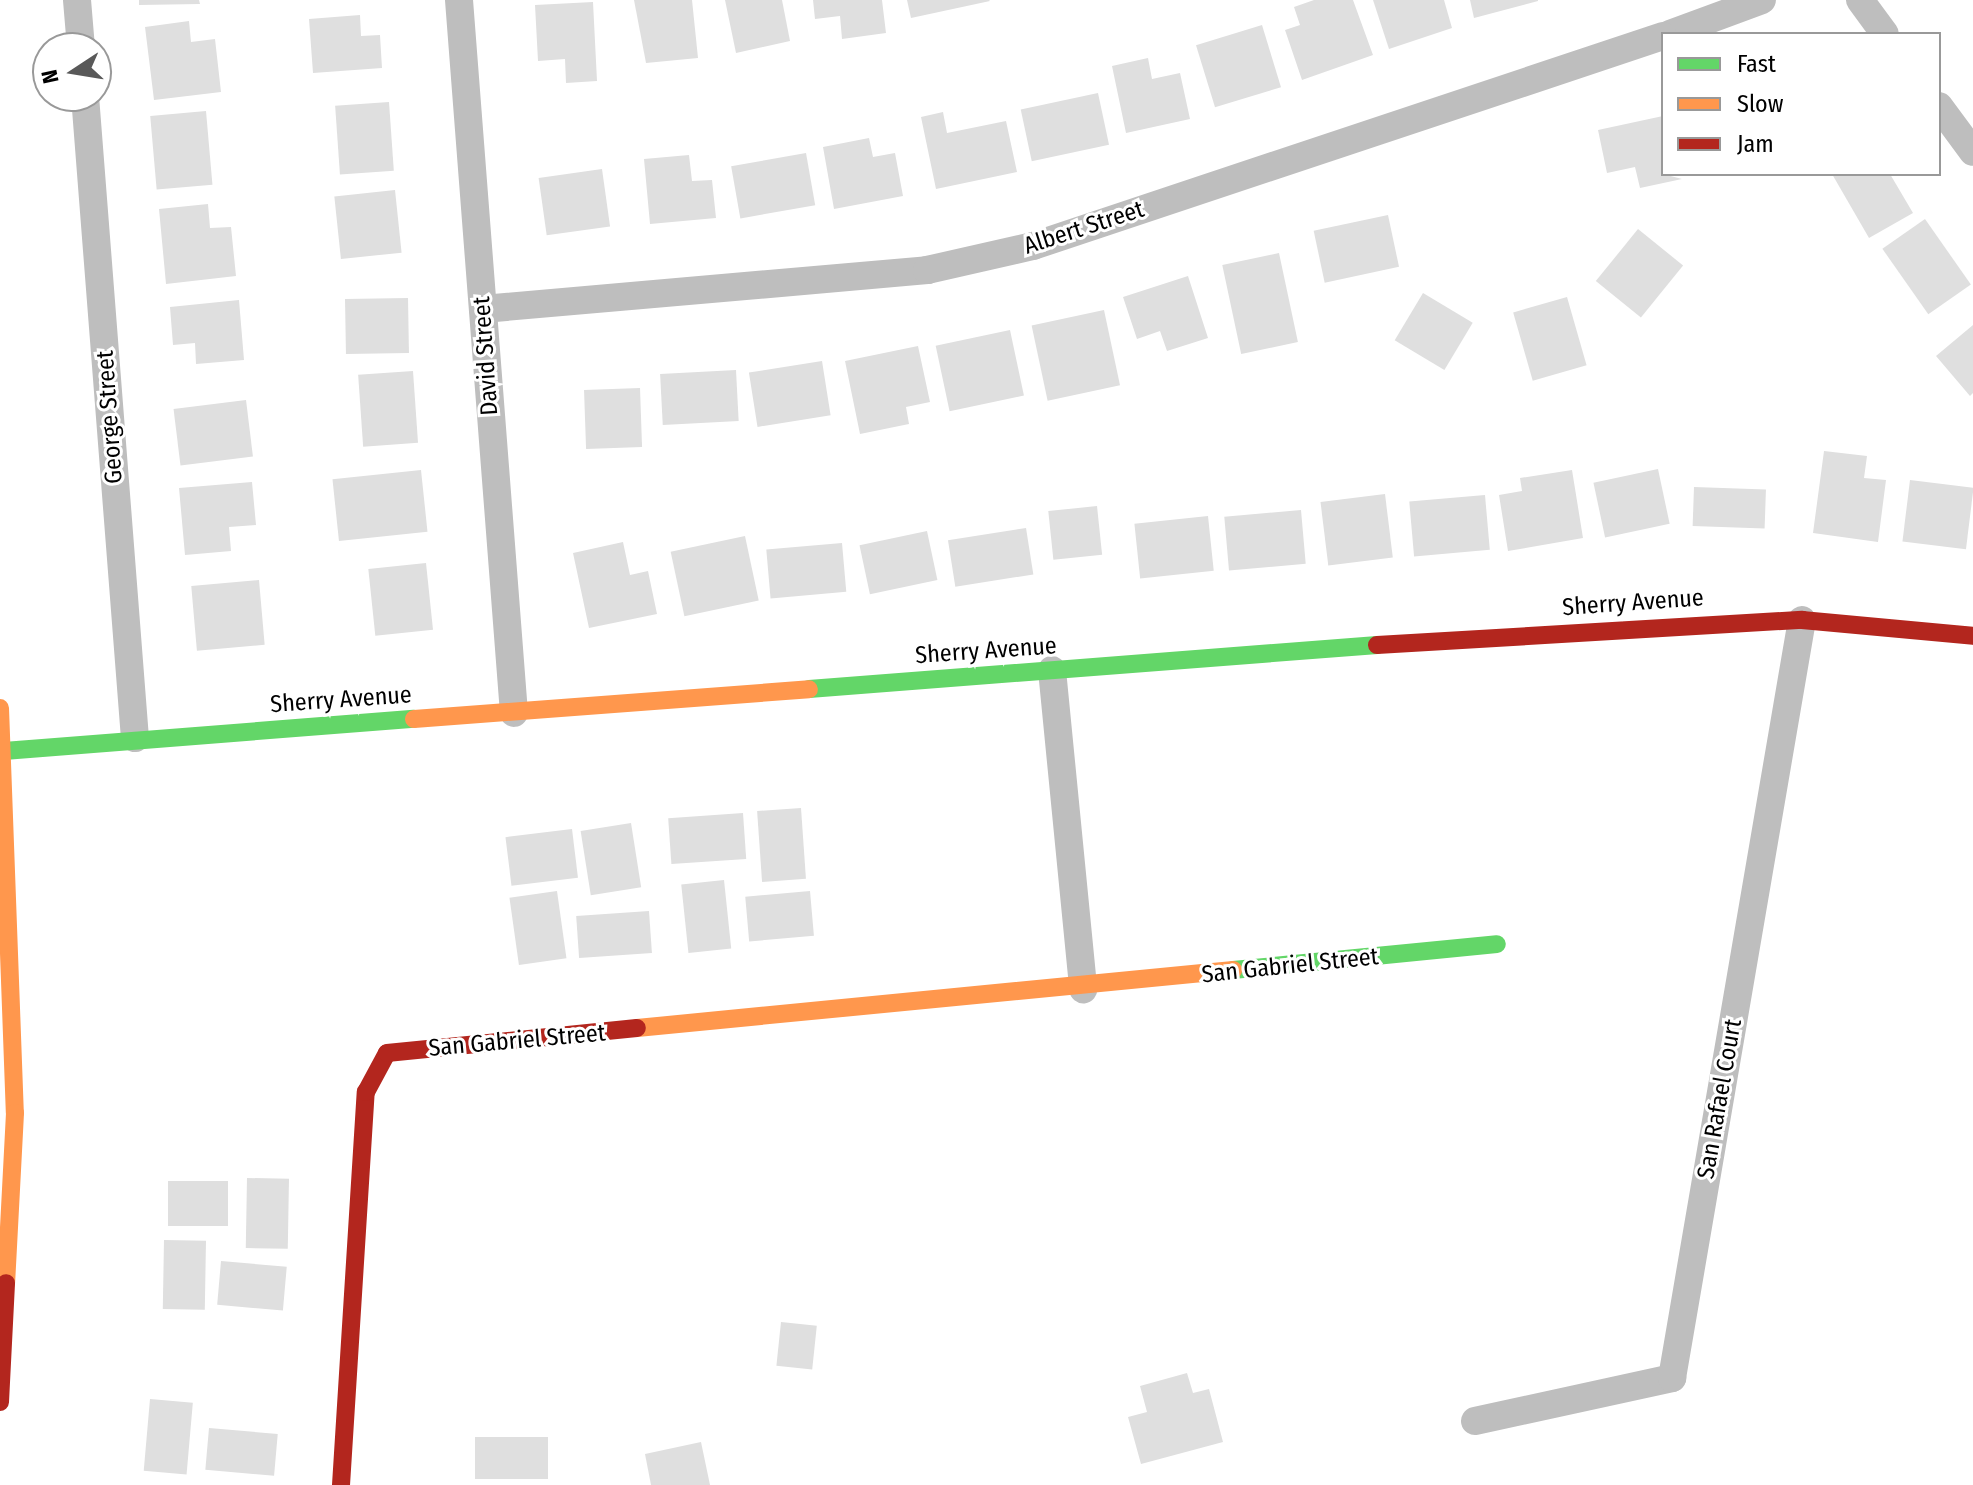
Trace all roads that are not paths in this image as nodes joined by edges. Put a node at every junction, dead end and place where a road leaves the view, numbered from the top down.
1 (77, 0) edge
2 (459, 0) edge
3 (1762, 0) edge
4 (1860, 0) edge
5 (80, 32) edge
6 (1675, 32) edge
7 (1884, 32) edge
8 (1661, 37) edge
9 (1941, 109) edge
10 (86, 112) edge
11 (1973, 152) edge
12 (483, 309) junction
13 (1802, 620) junction
14 (1973, 636) edge
15 (1052, 670) junction
16 (0, 708) edge
17 (514, 713) junction
18 (135, 738) junction
19 (4, 751) junction
20 (1497, 944) dead end
21 (1083, 989) junction
22 (0, 1402) edge
23 (1475, 1421) dead end
24 (341, 1485) edge

1 - 5 street
2 - 12 street, David Street
3 - 6 street
4 - 7 street
8 - 12 street, Albert Street
9 - 11 street
10 - 18 street, George Street
12 - 17 street, David Street
13 - 14 street, Sherry Avenue
13 - 15 street, Sherry Avenue
13 - 23 street, San Rafael Court
15 - 17 street, Sherry Avenue
15 - 21 street
16 - 19 street
17 - 18 street, Sherry Avenue
18 - 19 street, Sherry Avenue
19 - 22 street
20 - 21 street, San Gabriel Street
21 - 24 street, San Gabriel Street

